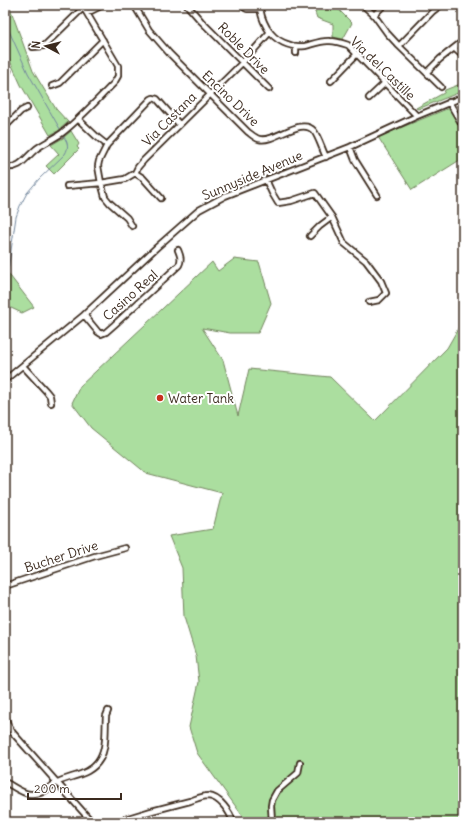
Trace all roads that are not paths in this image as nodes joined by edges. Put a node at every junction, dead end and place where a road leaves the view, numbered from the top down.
1 (103, 5) edge
2 (134, 5) edge
3 (187, 5) edge
4 (244, 5) edge
5 (363, 5) edge
6 (384, 5) edge
7 (441, 5) edge
8 (82, 6) edge
9 (260, 7) edge
10 (87, 14) junction
11 (374, 15) junction
12 (270, 32) junction
13 (103, 40) junction
14 (463, 41) edge
15 (296, 46) junction
16 (399, 46) junction
17 (33, 47) dead end
18 (454, 48) junction
19 (296, 53) dead end
20 (357, 54) junction
21 (463, 56) edge
22 (242, 62) junction
23 (427, 72) junction
24 (331, 81) dead end
25 (385, 84) junction
26 (52, 86) dead end
27 (441, 87) dead end
28 (269, 89) dead end
29 (210, 94) junction
30 (463, 97) edge
31 (369, 98) dead end
32 (449, 102) junction
33 (27, 108) dead end
34 (417, 116) junction
35 (78, 119) junction
36 (179, 124) junction
37 (463, 126) edge
38 (5, 127) edge
39 (107, 145) junction
40 (350, 147) junction
41 (326, 156) junction
42 (5, 167) edge
43 (136, 173) junction
44 (266, 180) junction
45 (101, 183) junction
46 (67, 186) dead end
47 (377, 195) dead end
48 (160, 198) dead end
49 (332, 217) junction
50 (132, 226) dead end
51 (310, 236) dead end
52 (178, 250) dead end
53 (369, 302) dead end
54 (84, 315) junction
55 (23, 366) junction
56 (5, 380) edge
57 (51, 403) dead end
58 (125, 548) dead end
59 (5, 586) edge
60 (108, 711) dead end
61 (5, 716) edge
62 (6, 726) edge
63 (300, 763) dead end
64 (5, 782) edge
65 (57, 783) junction
66 (92, 822) edge
67 (115, 822) edge
68 (233, 822) edge
69 (272, 822) edge

1 - 10 street
2 - 29 street, Encino Drive
3 - 22 street, Roble Drive
4 - 9 street
5 - 11 street
6 - 11 street
7 - 16 street
8 - 10 street
8 - 17 street
9 - 12 street, Via del Castille
10 - 13 street
11 - 16 street
12 - 15 street, Via del Castille
12 - 22 street, Via Castana
13 - 26 street
13 - 35 street
14 - 18 street
15 - 19 street
15 - 20 street, Via del Castille
16 - 23 street
18 - 21 street
18 - 23 street
20 - 24 street
20 - 25 street, Via del Castille
22 - 28 street, Roble Drive
22 - 29 street, Via Castana
23 - 27 street
25 - 31 street
25 - 34 street, Via del Castille
29 - 36 street, Via Castana
29 - 41 street, Encino Drive
30 - 32 street, Sunnyside Avenue
32 - 34 street, Sunnyside Avenue
32 - 37 street
33 - 38 street
34 - 40 street, Sunnyside Avenue
35 - 39 street
35 - 42 street
36 - 39 street
36 - 43 street, Via Castana
39 - 45 street
40 - 41 street, Sunnyside Avenue
40 - 47 street
41 - 44 street, Sunnyside Avenue
43 - 45 street
43 - 48 street
44 - 49 street
44 - 54 street, Sunnyside Avenue
45 - 46 street
45 - 50 street
49 - 51 street
49 - 53 street
52 - 54 street, Casino Real
54 - 55 street, Sunnyside Avenue
55 - 56 street, Sunnyside Avenue
55 - 57 street
58 - 59 street, Bucher Drive
60 - 65 street
61 - 62 street
62 - 65 street
63 - 69 street
64 - 65 street
65 - 66 street
67 - 68 street

